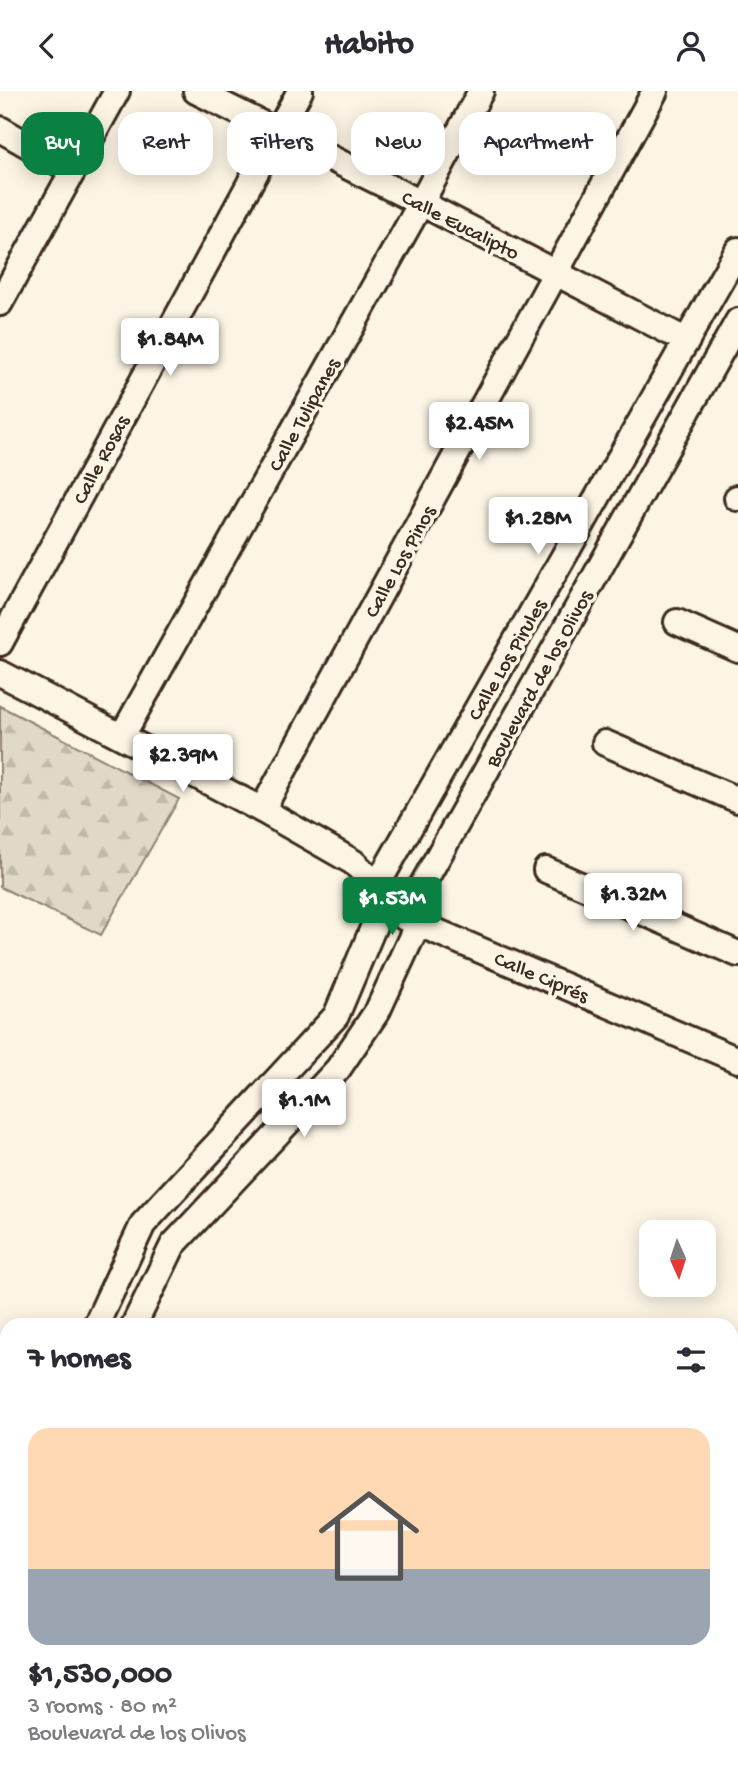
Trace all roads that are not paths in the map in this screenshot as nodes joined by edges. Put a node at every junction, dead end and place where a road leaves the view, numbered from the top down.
1 (117, 91) edge
2 (196, 91) edge
3 (300, 91) edge
4 (481, 91) edge
5 (655, 91) edge
6 (237, 112) edge
7 (288, 112) edge
8 (104, 114) edge
9 (0, 129) edge
10 (21, 141) edge
11 (337, 162) edge
12 (70, 175) edge
13 (254, 175) edge
14 (421, 203) junction
15 (738, 250) edge
16 (556, 273) junction
17 (0, 303) edge
18 (738, 321) edge
19 (688, 341) junction
20 (677, 622) dead end
21 (0, 643) edge
22 (738, 649) edge
23 (0, 673) edge
24 (122, 736) junction
25 (606, 743) dead end
26 (738, 800) edge
27 (262, 810) junction
28 (545, 870) dead end
29 (420, 889) junction
30 (379, 897) junction
31 (418, 923) junction
32 (738, 954) edge
33 (738, 1060) edge
34 (99, 1318) edge
35 (137, 1318) edge

1 - 8 street
2 - 6 street, Calle Eucalipto
3 - 7 street, Calle Rosas
4 - 14 street, Calle Tulipanes
5 - 16 street, Calle Los Pinos
9 - 10 street
11 - 14 street, Calle Eucalipto
12 - 17 street
13 - 21 street, Calle Rosas
14 - 16 street, Calle Eucalipto
14 - 24 street, Calle Tulipanes
15 - 19 street, Calle Los Pirules
16 - 19 street, Calle Eucalipto
16 - 27 street, Calle Los Pinos
18 - 29 street, Boulevard de los Olivos
19 - 30 street, Calle Los Pirules
20 - 22 street
23 - 24 street, Calle Ciprés
24 - 27 street, Calle Ciprés
25 - 26 street
27 - 30 street, Calle Ciprés
28 - 32 street
29 - 30 street
29 - 31 street, Boulevard de los Olivos
30 - 31 street, Calle Ciprés
30 - 34 street
31 - 33 street, Calle Ciprés
31 - 35 street, Boulevard de los Olivos

